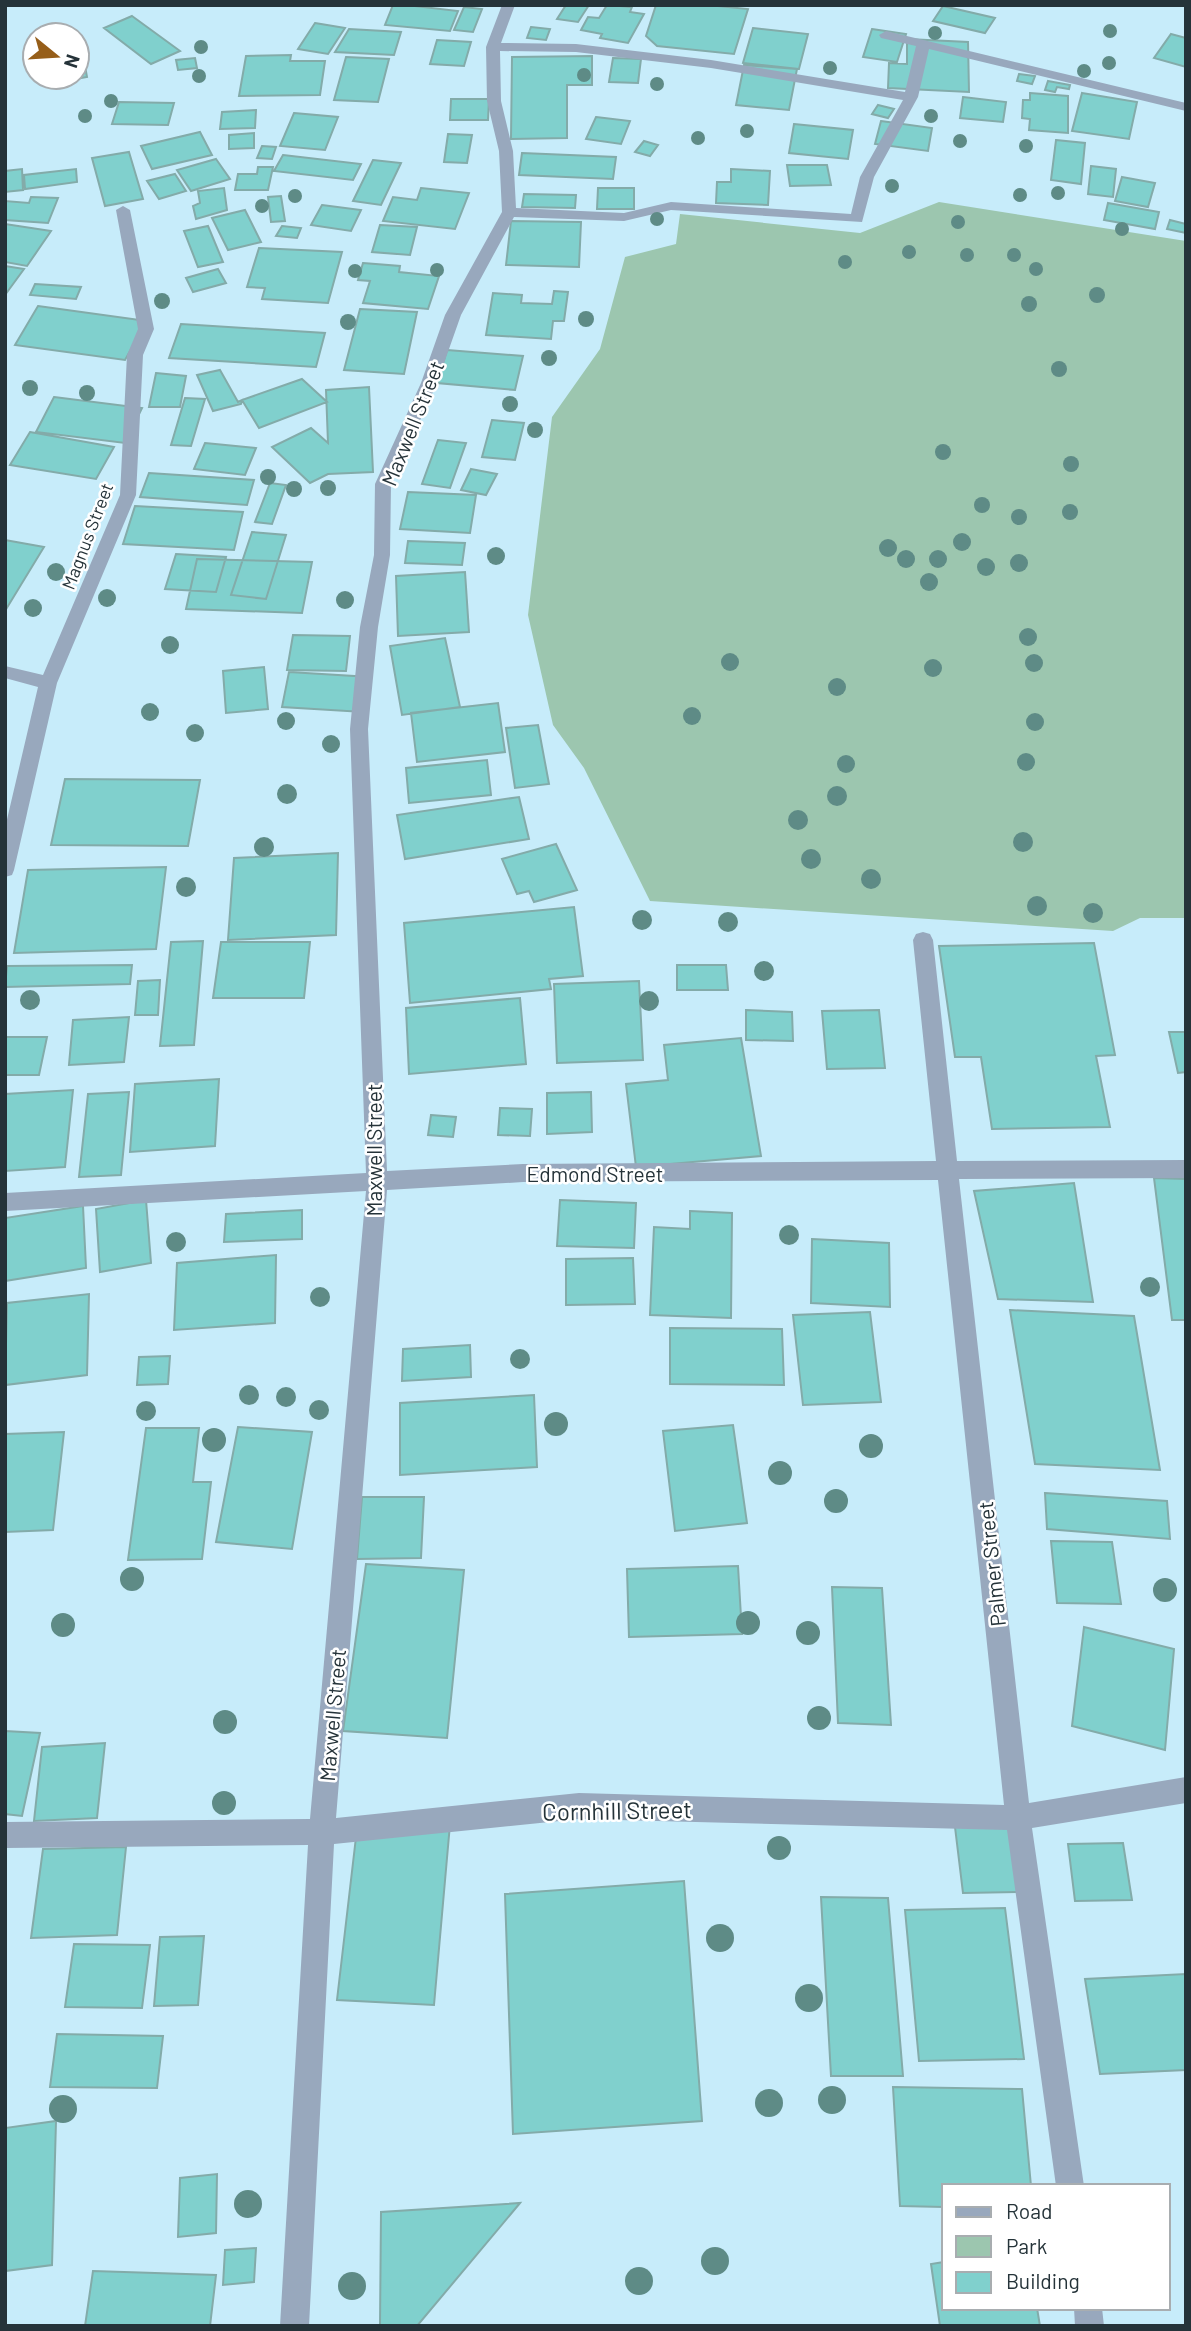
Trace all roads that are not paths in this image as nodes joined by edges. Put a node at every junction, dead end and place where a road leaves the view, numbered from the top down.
1 (509, 5) edge
2 (886, 35) dead end
3 (923, 46) junction
4 (493, 47) junction
5 (911, 97) junction
6 (1186, 107) edge
7 (122, 210) dead end
8 (509, 212) junction
9 (5, 672) edge
10 (48, 683) junction
11 (5, 870) edge
12 (923, 940) dead end
13 (1186, 1169) edge
14 (949, 1172) junction
15 (377, 1182) junction
16 (5, 1202) edge
17 (1186, 1790) edge
18 (1018, 1818) junction
19 (322, 1832) junction
20 (5, 1835) edge
21 (1070, 2184) edge
22 (294, 2326) edge

1 - 4 street
2 - 3 street
3 - 5 street
3 - 6 street
4 - 5 street
4 - 8 street
5 - 8 street
7 - 10 street, Magnus Street
8 - 15 street, Maxwell Street
9 - 10 street
10 - 11 street, Magnus Street
12 - 14 street, Palmer Street
13 - 14 street, Edmond Street
14 - 15 street, Edmond Street
14 - 18 street, Palmer Street
15 - 16 street, Edmond Street
15 - 19 street, Maxwell Street
17 - 18 street, Cornhill Street
18 - 19 street, Cornhill Street
18 - 21 street, Palmer Street
19 - 20 street, Cornhill Street
19 - 22 street, Maxwell Street

